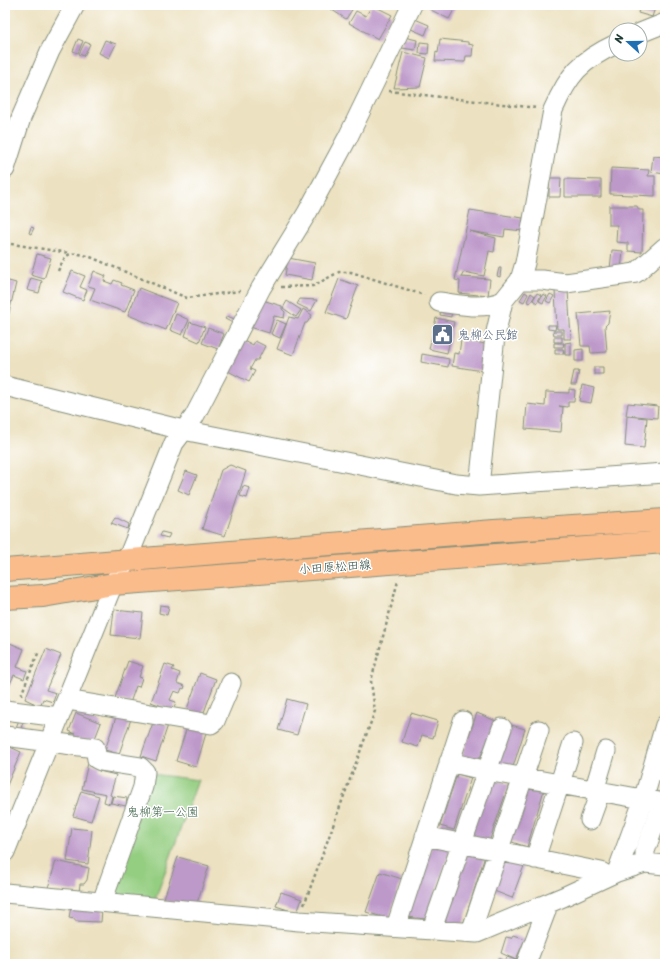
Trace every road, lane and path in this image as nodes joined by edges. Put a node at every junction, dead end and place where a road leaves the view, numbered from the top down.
1 (75, 5) edge
2 (412, 5) edge
3 (665, 23) edge
4 (648, 30) edge
5 (608, 48) edge
6 (370, 89) junction
7 (553, 110) junction
8 (5, 169) edge
9 (5, 243) edge
10 (665, 247) edge
11 (69, 253) junction
12 (58, 271) dead end
13 (520, 280) junction
14 (261, 288) junction
15 (503, 301) junction
16 (439, 302) joint
17 (5, 386) edge
18 (183, 430) junction
19 (665, 473) edge
20 (479, 486) junction
21 (665, 520) edge
22 (665, 542) edge
23 (127, 560) junction
24 (402, 562) junction
25 (5, 570) edge
26 (113, 584) junction
27 (5, 598) edge
28 (39, 650) dead end
29 (231, 683) dead end
30 (67, 700) junction
31 (10, 710) edge
32 (59, 718) junction
33 (463, 721) dead end
34 (665, 725) edge
35 (502, 728) dead end
36 (539, 730) dead end
37 (5, 736) edge
38 (48, 742) junction
39 (573, 743) dead end
40 (606, 751) dead end
41 (449, 762) junction
42 (487, 771) junction
43 (523, 778) junction
44 (560, 784) junction
45 (597, 791) junction
46 (643, 800) junction
47 (664, 802) edge
48 (11, 818) edge
49 (590, 820) dead end
50 (425, 836) junction
51 (462, 844) junction
52 (5, 852) edge
53 (498, 852) junction
54 (535, 859) junction
55 (645, 863) junction
56 (665, 865) edge
57 (612, 874) junction
58 (5, 893) edge
59 (102, 902) junction
60 (544, 905) junction
61 (299, 920) junction
62 (396, 927) junction
63 (432, 930) junction
64 (471, 932) junction
65 (526, 964) edge

1 - 8 street
2 - 6 street
3 - 4 street
5 - 7 street
6 - 7 path
6 - 14 street
7 - 13 street
9 - 11 path
10 - 13 street
11 - 12 path
11 - 14 path
13 - 15 street
14 - 16 path
14 - 18 street
15 - 16 street
15 - 20 street
17 - 18 street
18 - 20 street
18 - 23 street
19 - 20 street
21 - 23 main road, 小田原松田線
22 - 24 main road, 小田原松田線
23 - 25 main road, 小田原松田線
23 - 26 street
24 - 26 main road, 小田原松田線
24 - 61 path
26 - 27 main road, 小田原松田線
26 - 30 street
28 - 31 path
29 - 30 street
30 - 32 street
31 - 32 street
32 - 38 street
33 - 41 street
34 - 46 street
35 - 42 street
36 - 43 street
37 - 38 street
38 - 48 street
38 - 59 street
39 - 44 street
40 - 45 street
41 - 42 street
41 - 50 street
42 - 43 street
42 - 51 street
43 - 44 street
43 - 53 street
44 - 45 street
44 - 54 street
45 - 46 street
45 - 49 street
46 - 47 street
46 - 57 street
47 - 55 street
48 - 52 street
50 - 51 street
50 - 62 street
51 - 53 street
51 - 63 street
53 - 54 street
53 - 64 street
54 - 57 street
55 - 56 street
55 - 57 street
57 - 60 street
58 - 59 street
59 - 61 street
60 - 64 street
60 - 65 street
61 - 62 street
62 - 63 street
63 - 64 street

